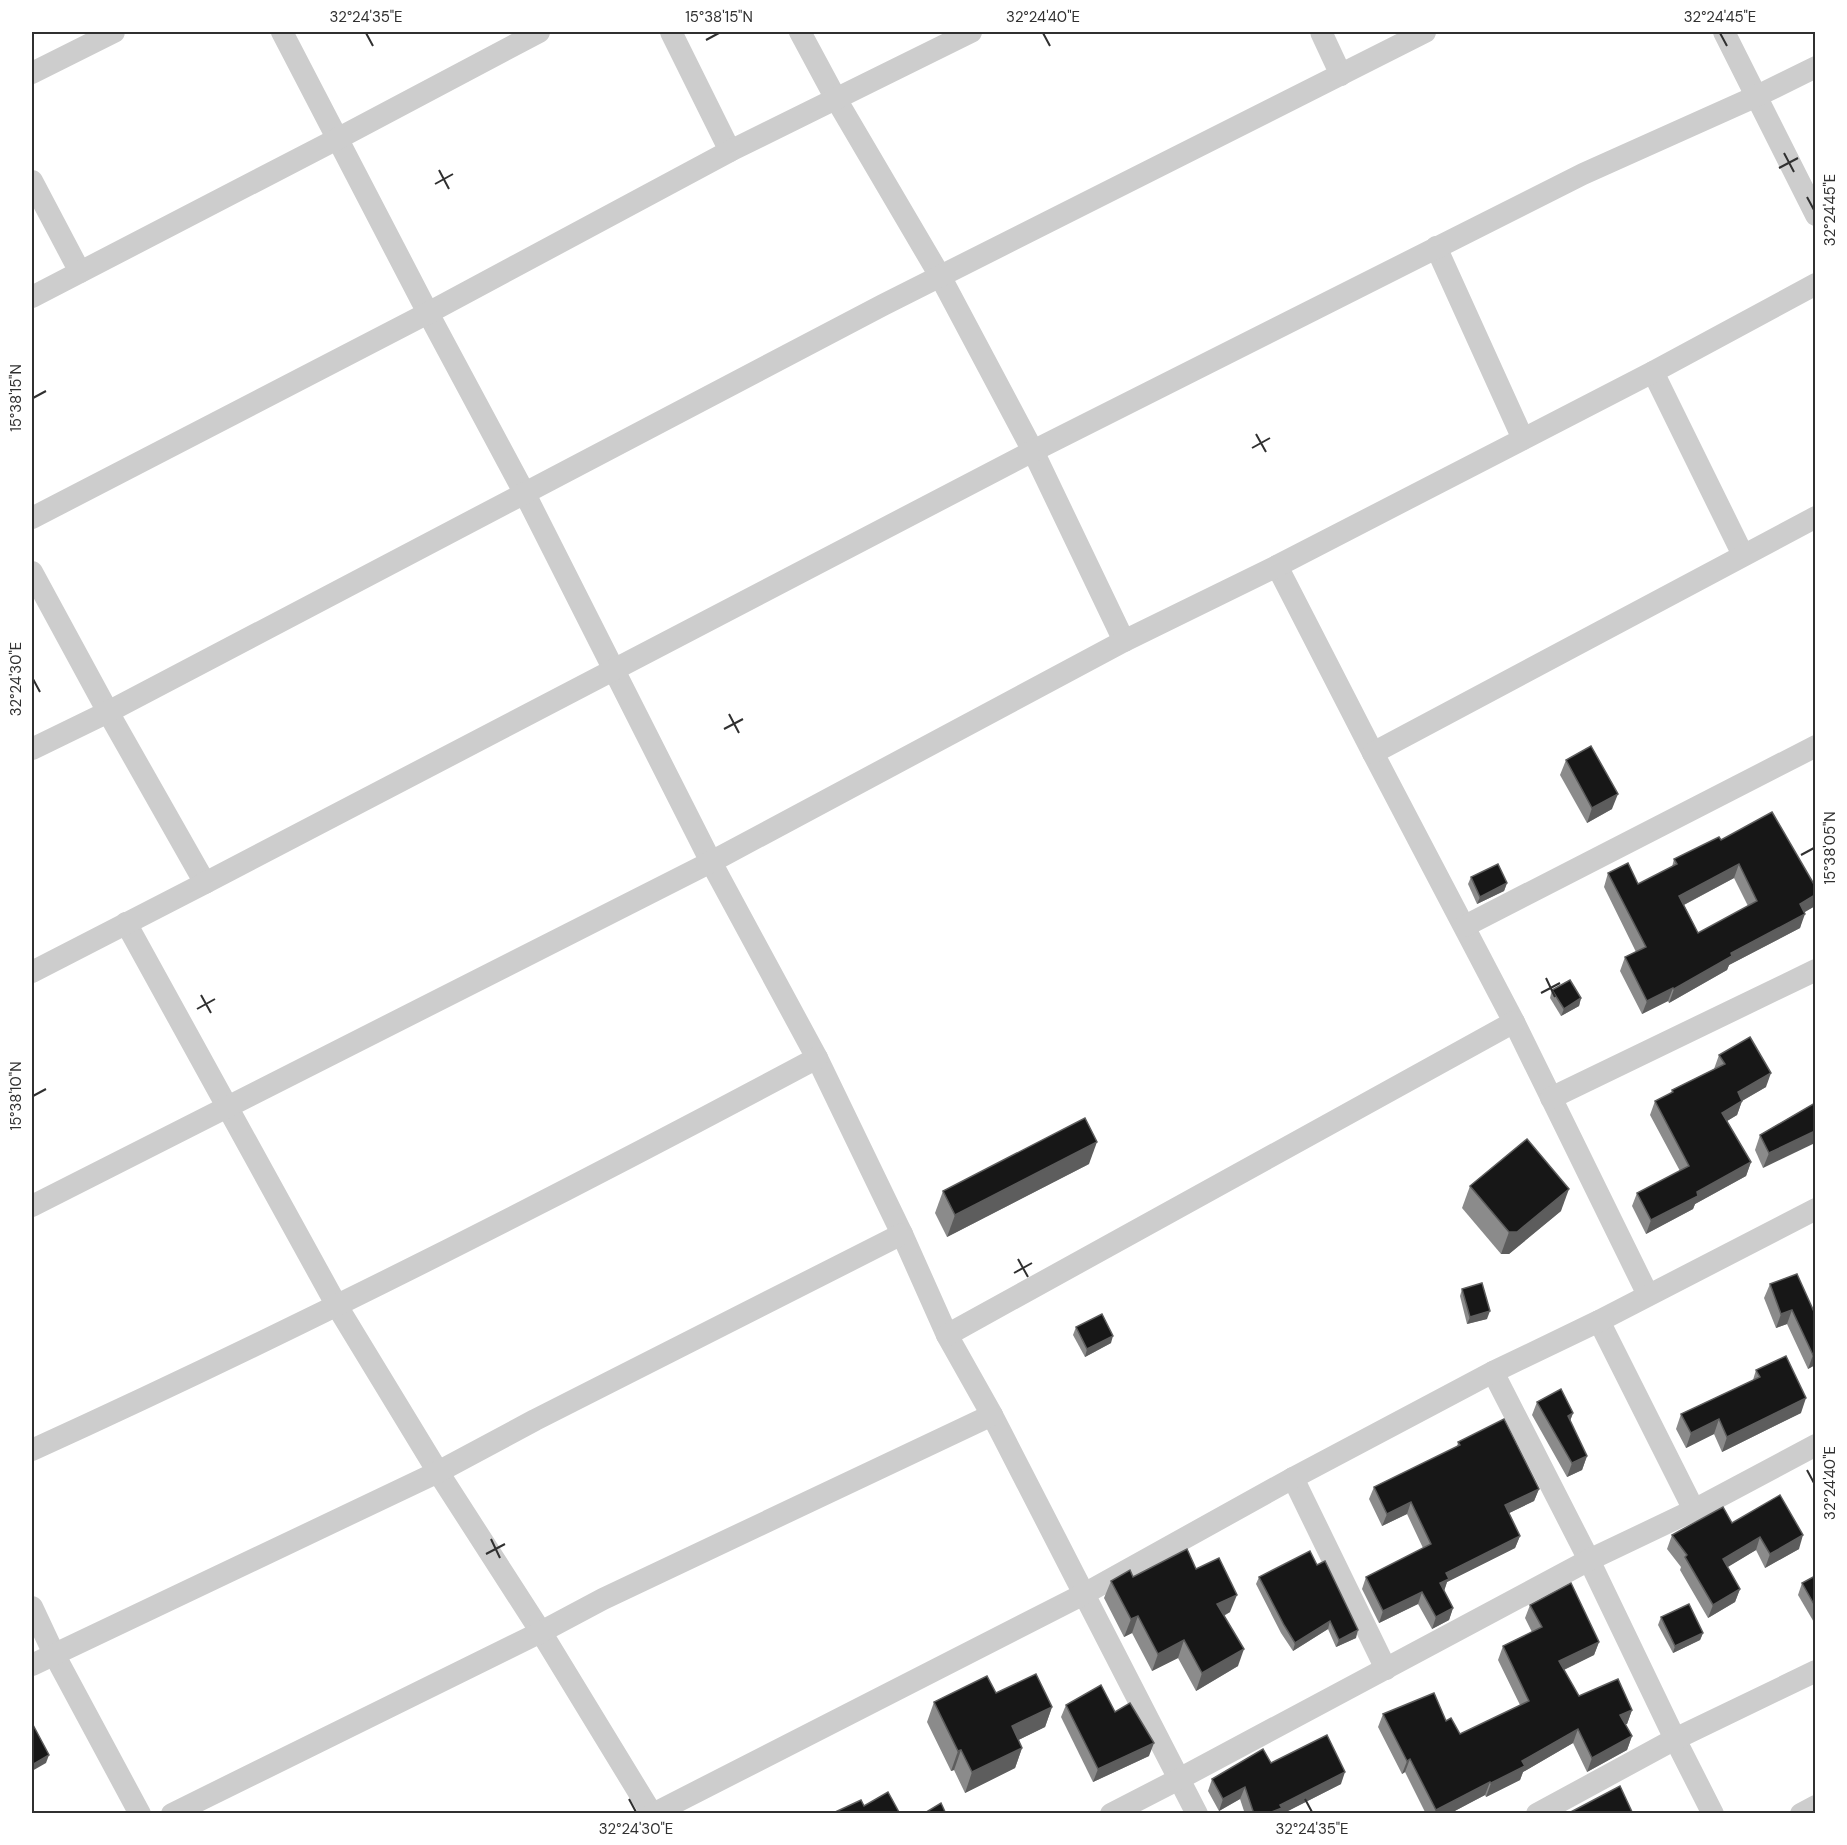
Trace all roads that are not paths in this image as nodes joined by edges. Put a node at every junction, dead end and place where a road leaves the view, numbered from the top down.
1 (114, 32) edge
2 (282, 32) edge
3 (539, 32) edge
4 (671, 32) edge
5 (800, 32) edge
6 (971, 32) edge
7 (1321, 32) edge
8 (1425, 32) edge
9 (1724, 32) edge
10 (1815, 67) edge
11 (32, 73) edge
12 (1341, 75) junction
13 (1757, 96) junction
14 (836, 99) junction
15 (337, 139) junction
16 (730, 151) junction
17 (32, 181) edge
18 (1815, 215) edge
19 (1436, 247) junction
20 (80, 272) junction
21 (940, 276) junction
22 (1815, 284) edge
23 (32, 297) edge
24 (428, 313) junction
25 (1653, 372) junction
26 (1523, 439) junction
27 (1033, 451) junction
28 (525, 494) junction
29 (1815, 517) edge
30 (32, 518) edge
31 (1743, 555) junction
32 (1278, 566) junction
33 (32, 572) edge
34 (1124, 641) junction
35 (614, 670) junction
36 (108, 712) junction
37 (1815, 746) edge
38 (32, 749) edge
39 (1373, 753) junction
40 (711, 862) junction
41 (206, 883) junction
42 (126, 923) junction
43 (1465, 926) junction
44 (1815, 970) edge
45 (32, 972) edge
46 (1514, 1022) junction
47 (817, 1058) junction
48 (1551, 1098) junction
49 (228, 1106) junction
50 (32, 1206) edge
51 (1815, 1209) edge
52 (902, 1234) junction
53 (1648, 1295) junction
54 (337, 1306) junction
55 (1599, 1321) junction
56 (947, 1335) junction
57 (1494, 1371) junction
58 (992, 1415) junction
59 (1815, 1445) edge
60 (32, 1450) edge
61 (438, 1472) junction
62 (1293, 1478) junction
63 (1694, 1510) junction
64 (1590, 1560) junction
65 (1084, 1594) junction
66 (32, 1607) edge
67 (541, 1632) junction
68 (54, 1654) junction
69 (32, 1665) edge
70 (1386, 1669) junction
71 (1815, 1671) edge
72 (1675, 1739) junction
73 (1179, 1779) junction
74 (1815, 1806) edge
75 (140, 1814) edge
76 (172, 1814) edge
77 (652, 1814) edge
78 (1111, 1814) edge
79 (1197, 1814) edge
80 (1537, 1814) edge
81 (1713, 1814) edge
82 (1801, 1814) edge

1 - 11 street
2 - 15 street
3 - 15 street
4 - 16 street
5 - 14 street
6 - 14 street
7 - 12 street
8 - 12 street
9 - 13 street
10 - 13 street
12 - 21 street
13 - 18 street
13 - 19 street
14 - 16 street
14 - 21 street
15 - 20 street
15 - 24 street
16 - 24 street
17 - 20 street
19 - 26 street
19 - 27 street
20 - 23 street
21 - 27 street
21 - 28 street
22 - 25 street
24 - 28 street
24 - 30 street
25 - 26 street
25 - 31 street
26 - 32 street
27 - 34 street
27 - 35 street
28 - 35 street
28 - 36 street
29 - 31 street
31 - 39 street
32 - 34 street
32 - 39 street
33 - 36 street
34 - 40 street
35 - 40 street
35 - 41 street
36 - 38 street
36 - 41 street
37 - 43 street
39 - 43 street
40 - 47 street
40 - 49 street
41 - 42 street
42 - 45 street
42 - 49 street
43 - 46 street
44 - 48 street
46 - 48 street
46 - 56 street
47 - 52 street
47 - 54 street
48 - 53 street
49 - 50 street
49 - 54 street
51 - 53 street
52 - 56 street
52 - 61 street
53 - 55 street
54 - 60 street
54 - 61 street
55 - 57 street
55 - 63 street
56 - 58 street
57 - 62 street
57 - 64 street
58 - 65 street
58 - 67 street
59 - 63 street
61 - 67 street
61 - 68 street
62 - 65 street
62 - 70 street
63 - 64 street
64 - 70 street
64 - 72 street
65 - 73 street
65 - 77 street
66 - 68 street
67 - 76 street
67 - 77 street
68 - 69 street
68 - 75 street
70 - 73 street
71 - 72 street
72 - 80 street
72 - 81 street
73 - 78 street
73 - 79 street
74 - 82 street

